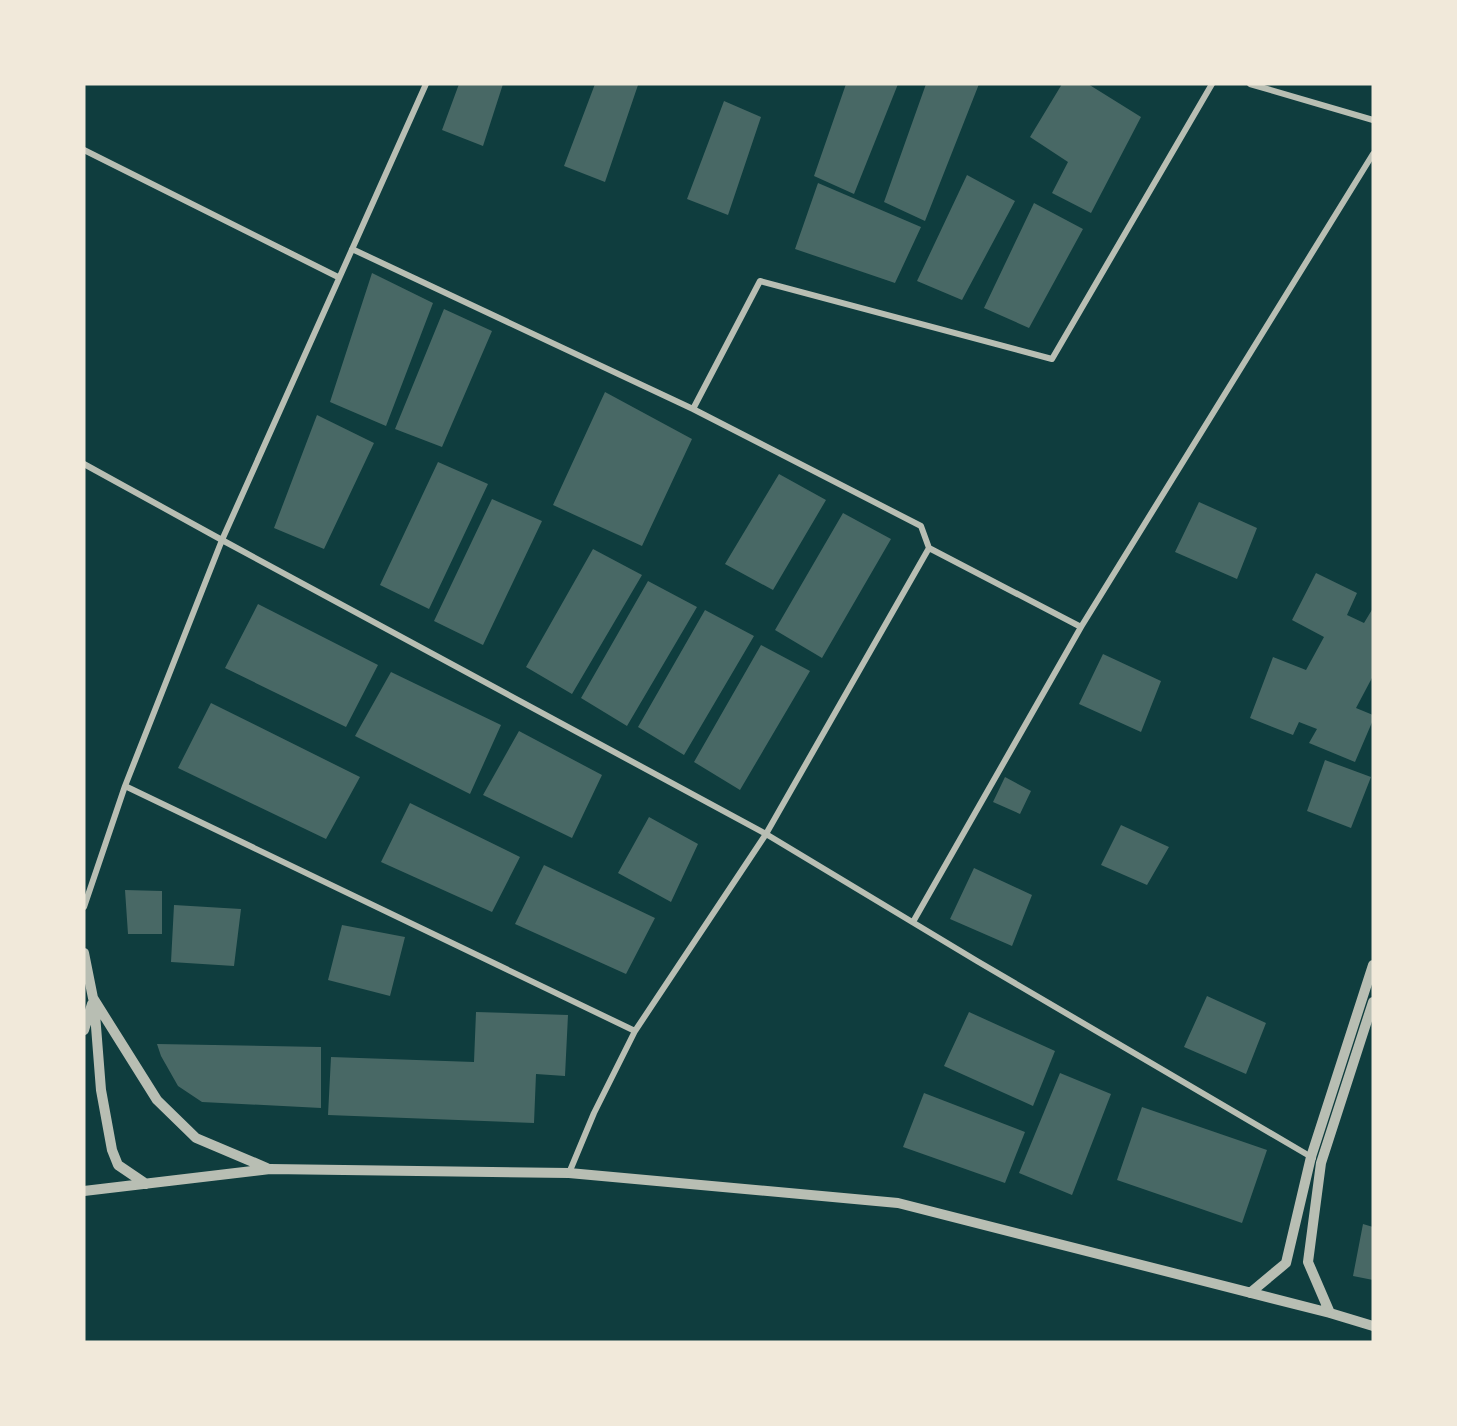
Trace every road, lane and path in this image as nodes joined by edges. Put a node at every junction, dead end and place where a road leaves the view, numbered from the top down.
1 (425, 84) edge
2 (1212, 84) edge
3 (1250, 84) edge
4 (1373, 120) edge
5 (84, 150) edge
6 (1373, 154) edge
7 (352, 249) junction
8 (338, 277) junction
9 (693, 410) junction
10 (84, 464) edge
11 (222, 540) junction
12 (929, 548) junction
13 (1081, 627) junction
14 (125, 786) junction
15 (766, 834) junction
16 (84, 907) edge
17 (913, 922) junction
18 (84, 953) edge
19 (1373, 965) edge
20 (93, 998) junction
21 (1370, 1004) edge
22 (84, 1030) edge
23 (635, 1031) junction
24 (1316, 1160) junction
25 (270, 1169) junction
26 (569, 1173) junction
27 (146, 1184) junction
28 (84, 1191) edge
29 (1250, 1293) junction
30 (1330, 1313) junction
31 (1373, 1326) edge

1 - 7 street
2 - 9 street
3 - 4 street
5 - 8 street
6 - 13 street
7 - 8 street
7 - 9 street
8 - 11 street
9 - 12 street
10 - 11 street
11 - 14 street
11 - 15 street
12 - 13 street
12 - 15 street
13 - 17 street
14 - 16 street
14 - 23 street
15 - 17 street
15 - 23 street
17 - 24 street
18 - 20 street
19 - 21 street
20 - 22 street
20 - 25 street
20 - 27 street
21 - 24 street
23 - 26 street
24 - 29 street
24 - 30 street
25 - 26 street
25 - 27 street
26 - 29 street
27 - 28 street
29 - 30 street
30 - 31 street

